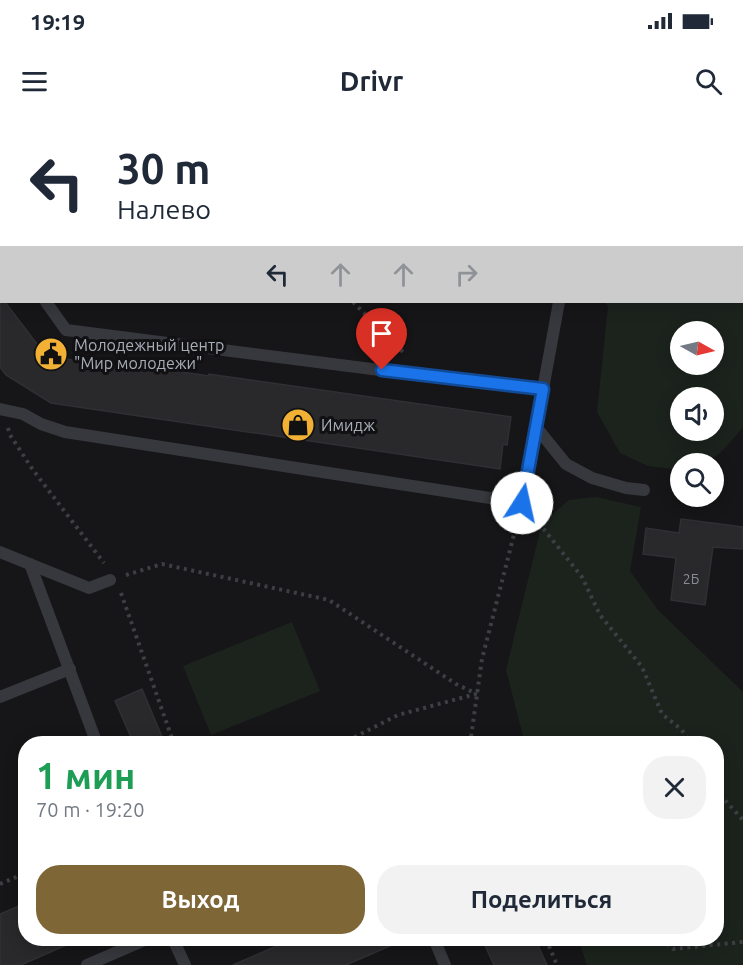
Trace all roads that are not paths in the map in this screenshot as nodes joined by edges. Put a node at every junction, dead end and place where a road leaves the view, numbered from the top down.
1 (47, 303) edge
2 (559, 303) edge
3 (543, 389) junction
4 (0, 409) edge
5 (536, 427) junction
6 (644, 490) dead end
7 (0, 552) edge
8 (30, 564) junction
9 (110, 580) road end
10 (70, 669) junction
11 (0, 697) edge
12 (94, 736) edge
13 (131, 946) edge
14 (177, 946) edge
15 (437, 946) edge
16 (87, 965) edge
17 (185, 965) edge
18 (445, 965) edge

1 - 3 lane
2 - 3 lane
3 - 5 lane
4 - 5 lane
5 - 6 lane
7 - 8 lane
8 - 9 lane
8 - 10 lane
10 - 11 lane
10 - 12 lane
13 - 16 lane
14 - 17 lane
15 - 18 lane

